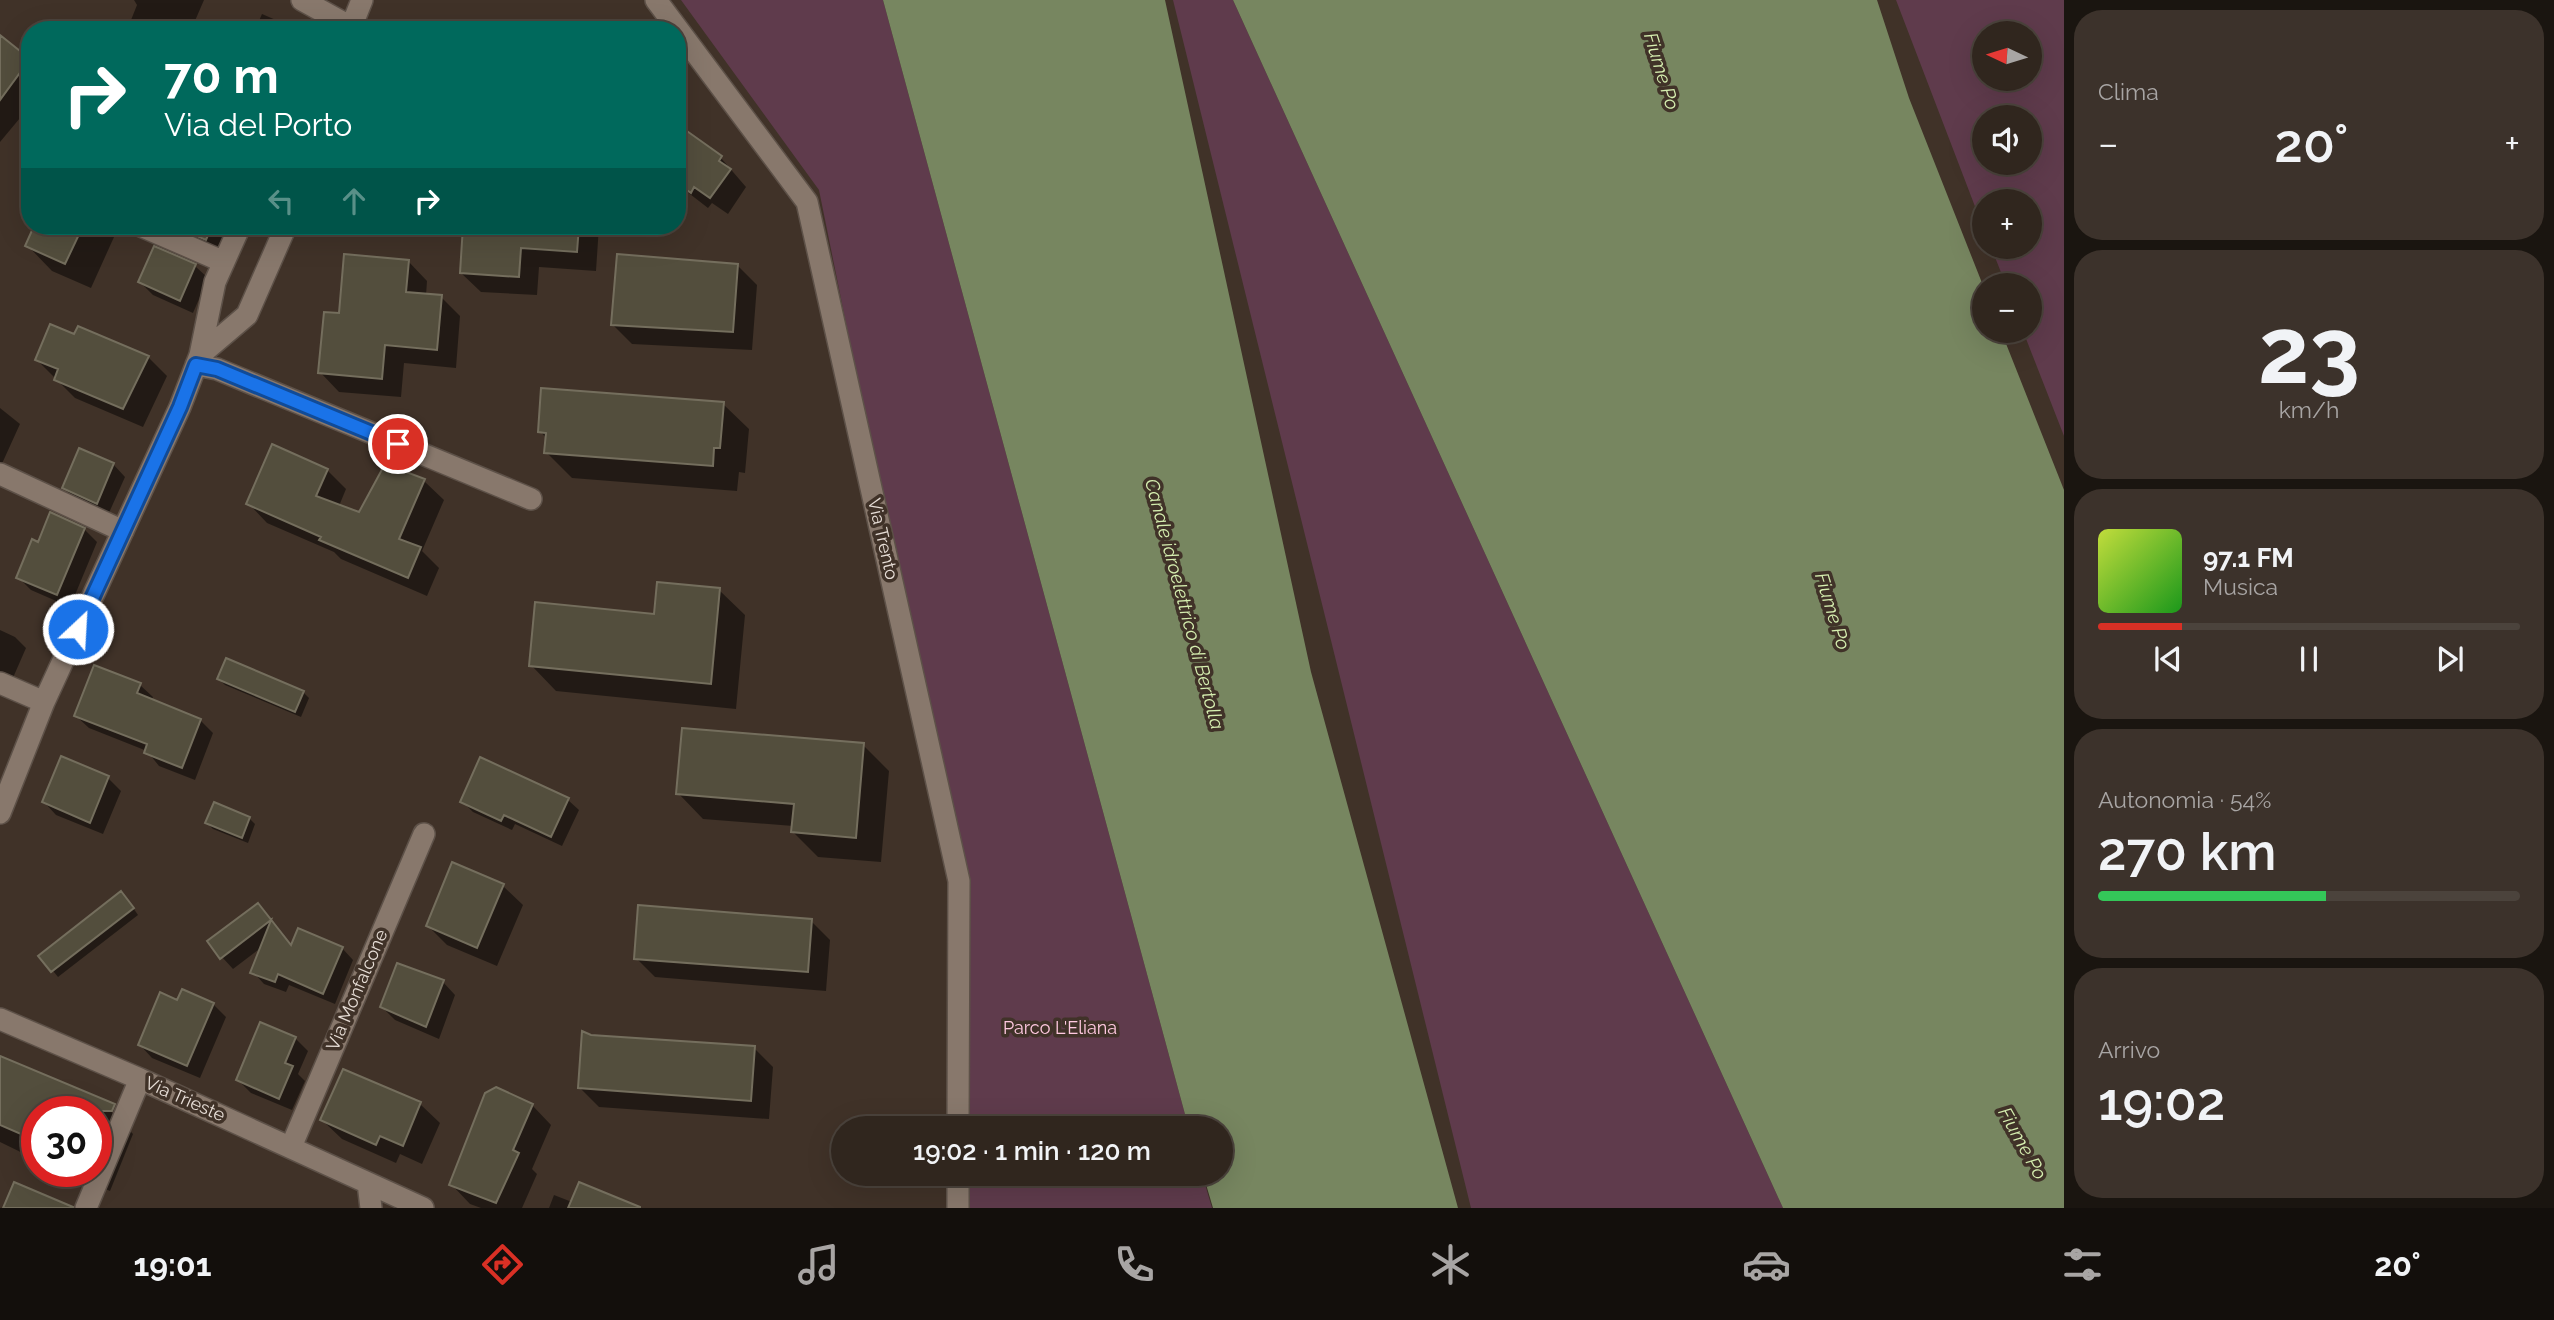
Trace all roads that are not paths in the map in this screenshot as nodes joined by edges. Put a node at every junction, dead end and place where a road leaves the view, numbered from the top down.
1 (302, 0) edge
2 (362, 0) edge
3 (656, 0) edge
4 (336, 21) edge
5 (353, 21) edge
6 (672, 21) edge
7 (686, 40) edge
8 (162, 235) edge
9 (236, 235) edge
10 (282, 235) edge
11 (224, 262) junction
12 (215, 282) junction
13 (251, 304) junction
14 (198, 360) junction
15 (0, 474) edge
16 (531, 499) dead end
17 (123, 531) junction
18 (0, 682) edge
19 (44, 702) junction
20 (0, 813) edge
21 (424, 834) dead end
22 (0, 1019) edge
23 (140, 1079) junction
24 (958, 1116) edge
25 (290, 1147) junction
26 (368, 1183) junction
27 (958, 1186) edge
28 (86, 1208) edge
29 (371, 1208) edge
30 (423, 1208) edge
31 (958, 1208) edge

1 - 4 street
2 - 5 street
3 - 6 street, Via Trento
7 - 24 street, Via Trento
8 - 11 street
9 - 11 street
10 - 13 street
11 - 12 street
12 - 13 street
12 - 14 street
13 - 14 street
14 - 16 street
14 - 17 street
15 - 17 street
17 - 19 street
18 - 19 street
19 - 20 street
21 - 25 street, Via Monfalcone
22 - 23 street, Via Trieste
23 - 25 street, Via Trieste
23 - 28 street
25 - 26 street, Via Trieste
26 - 29 street
26 - 30 street, Via Trieste
27 - 31 street

